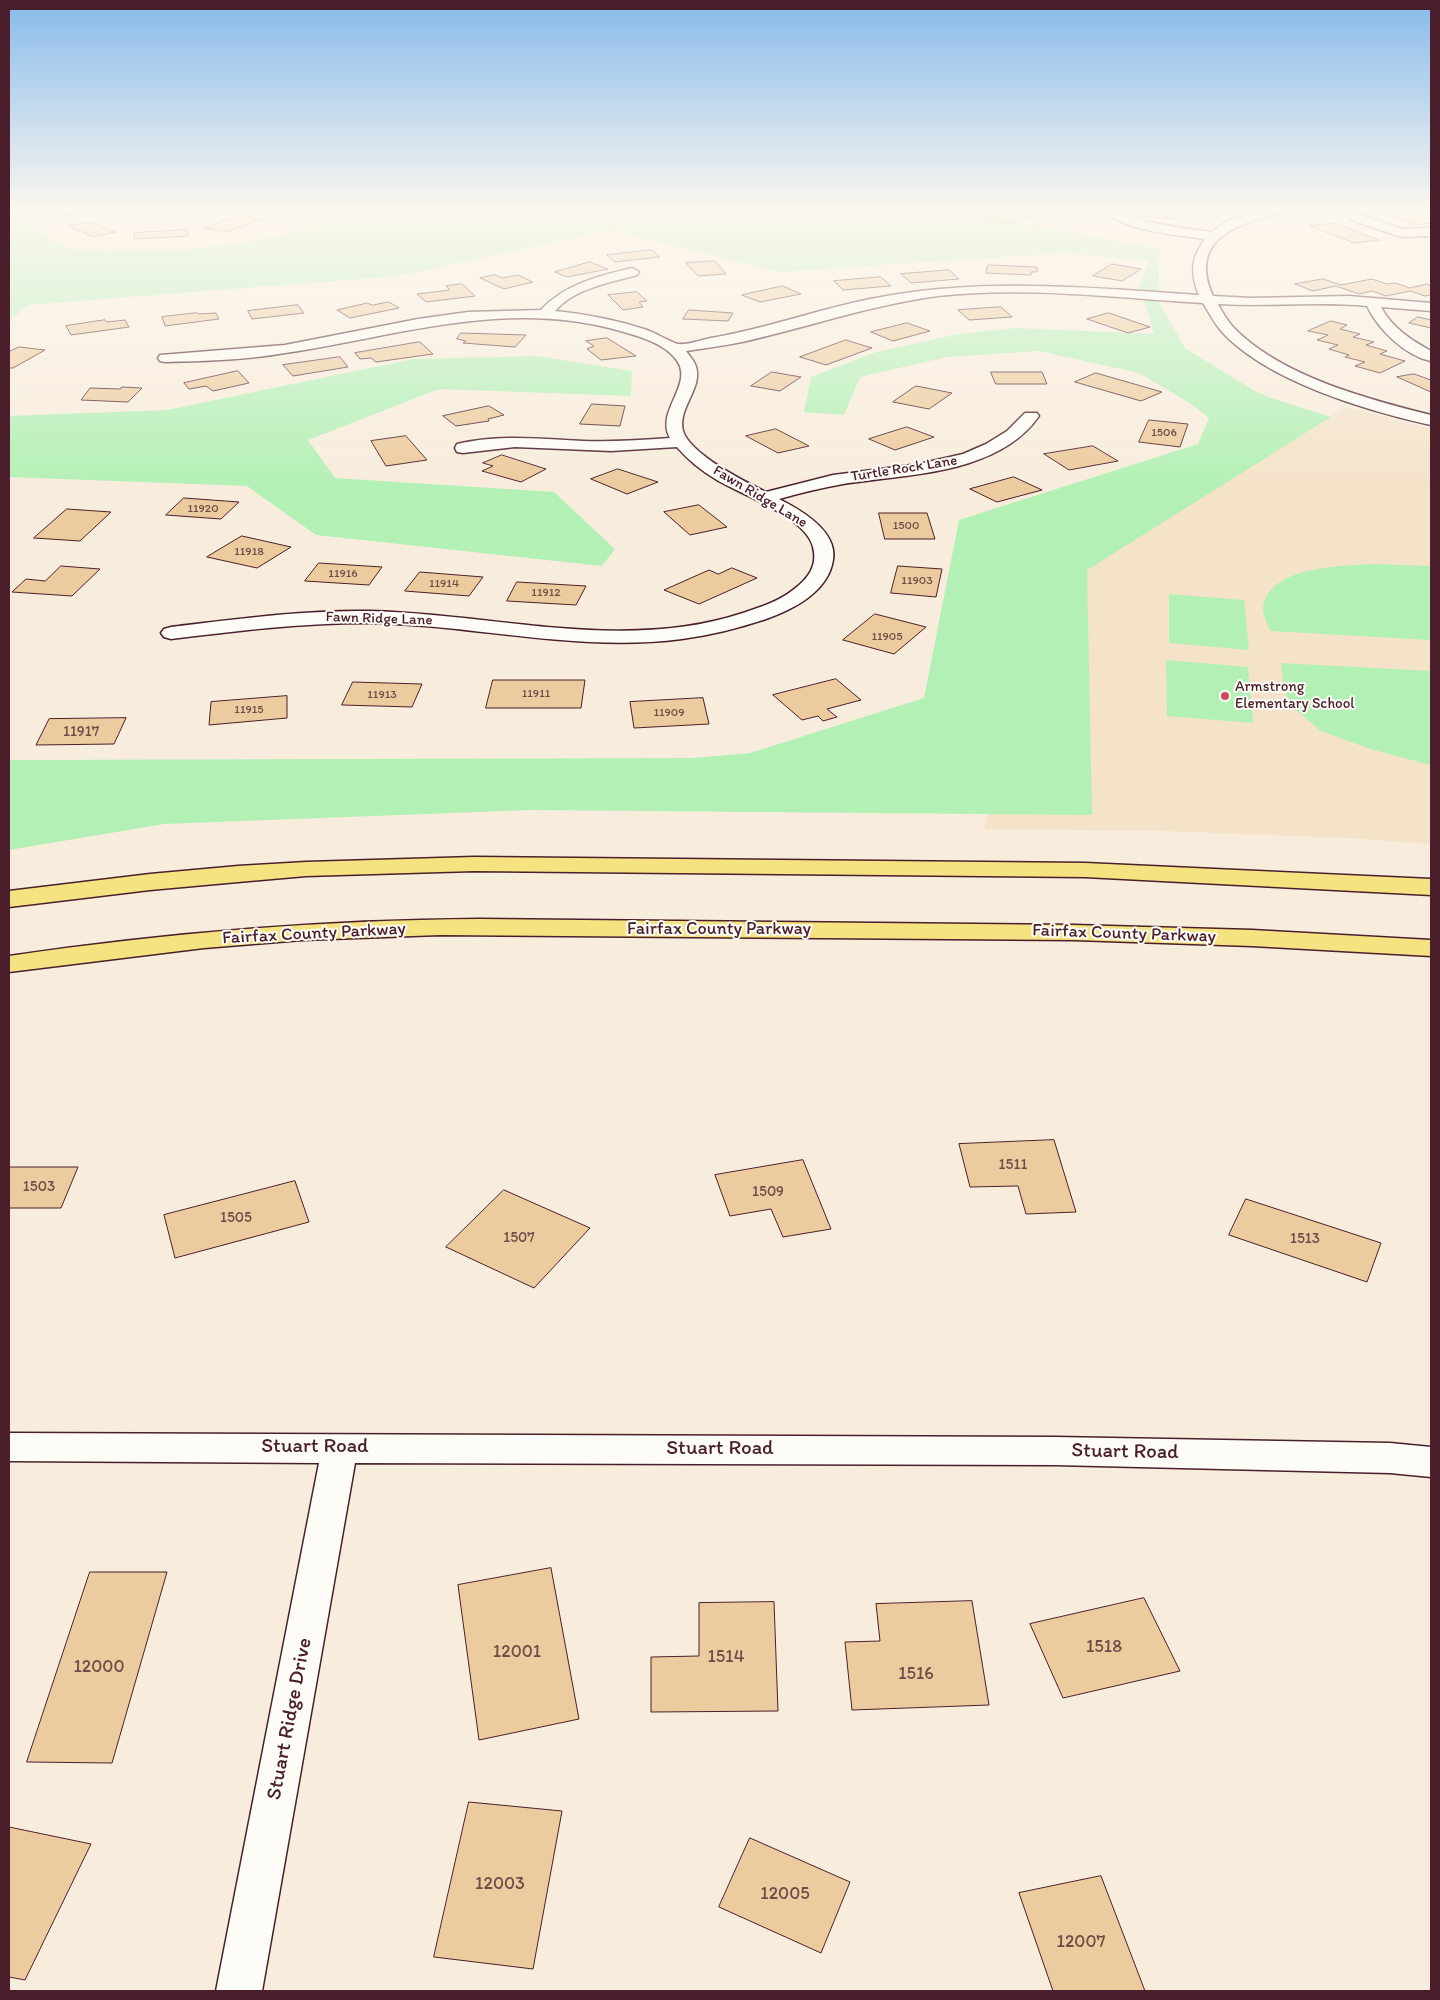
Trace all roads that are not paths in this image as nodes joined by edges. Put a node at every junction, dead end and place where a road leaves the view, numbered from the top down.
1 (557, 301) edge
2 (880, 301) edge
3 (1209, 301) edge
4 (1242, 301) edge
5 (1284, 301) edge
6 (1364, 301) edge
7 (1372, 302) junction
8 (1431, 307) edge
9 (544, 315) junction
10 (674, 349) junction
11 (1431, 356) edge
12 (165, 358) dead end
13 (1031, 416) dead end
14 (1431, 420) edge
15 (681, 442) junction
16 (463, 448) dead end
17 (764, 498) junction
18 (171, 633) dead end
19 (1431, 887) edge
20 (9, 899) edge
21 (1431, 948) edge
22 (9, 964) edge
23 (9, 1447) edge
24 (340, 1447) junction
25 (1431, 1462) edge
26 (240, 1991) edge

1 - 9 street
2 - 10 street
3 - 14 street
4 - 5 street
6 - 7 street
7 - 8 street
7 - 11 street
9 - 10 street
9 - 12 street
10 - 15 street
13 - 17 street, Turtle Rock Lane
15 - 16 street
15 - 17 street, Fawn Ridge Lane
17 - 18 street, Fawn Ridge Lane
19 - 20 highway
21 - 22 highway, Fairfax County Parkway
23 - 24 street, Stuart Road
24 - 25 street, Stuart Road
24 - 26 street, Stuart Ridge Drive

